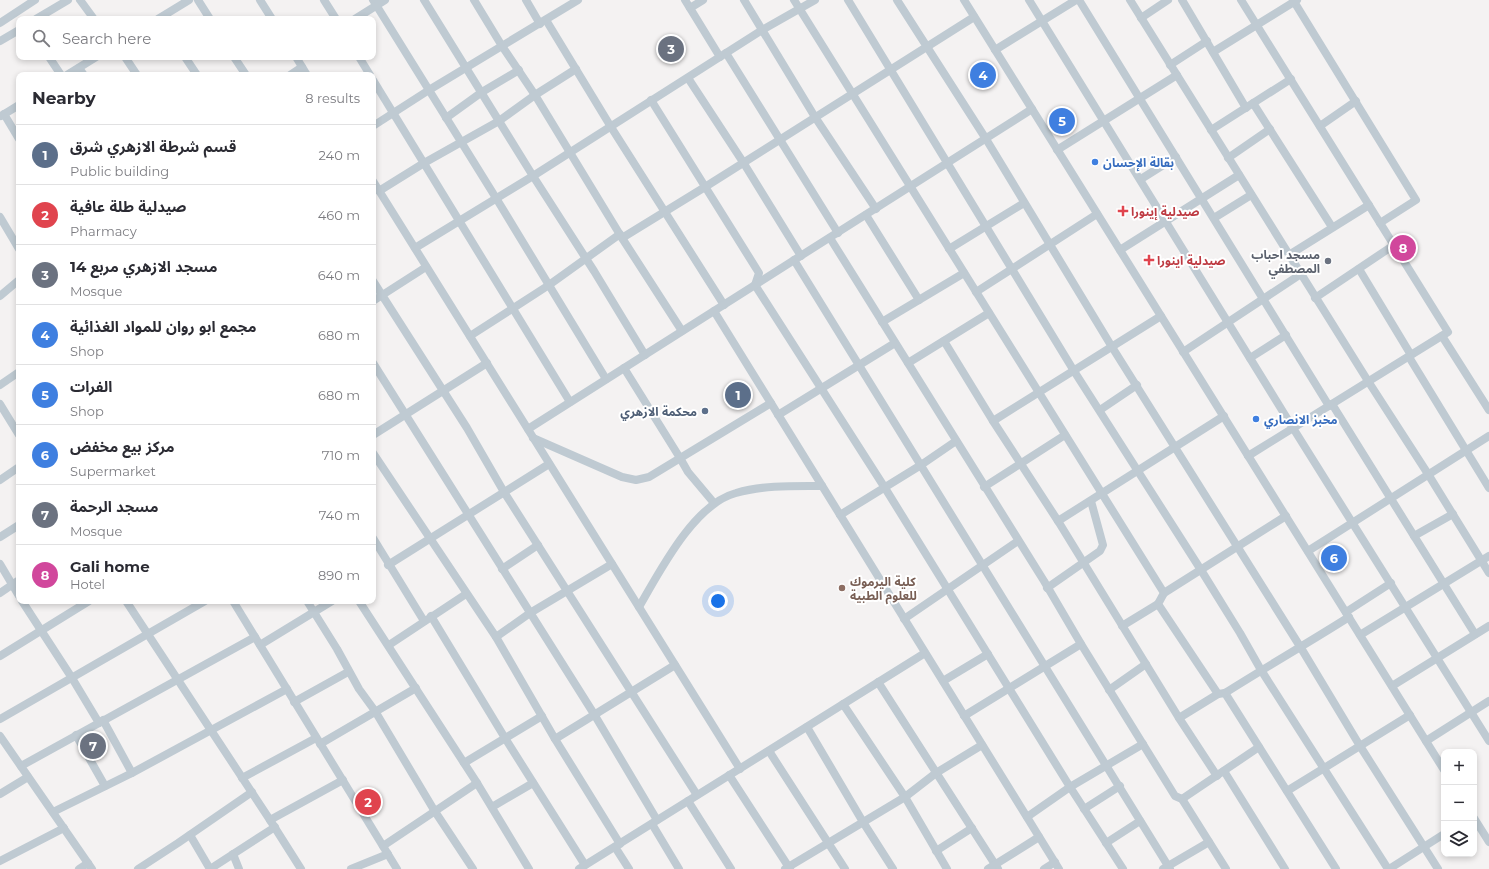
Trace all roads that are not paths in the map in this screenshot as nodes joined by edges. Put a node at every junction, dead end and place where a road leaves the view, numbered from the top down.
1 (35, 0) edge
2 (68, 0) edge
3 (80, 0) edge
4 (189, 0) edge
5 (198, 0) edge
6 (260, 0) edge
7 (324, 0) edge
8 (385, 0) edge
9 (424, 0) edge
10 (474, 0) edge
11 (526, 0) edge
12 (577, 0) edge
13 (686, 0) edge
14 (703, 0) edge
15 (744, 0) edge
16 (794, 0) edge
17 (815, 0) edge
18 (848, 0) edge
19 (897, 0) edge
20 (964, 0) edge
21 (1029, 0) edge
22 (1076, 0) edge
23 (1079, 0) edge
24 (1130, 0) edge
25 (1168, 0) edge
26 (1182, 0) edge
27 (1241, 0) edge
28 (1295, 1) edge
29 (374, 3) edge
30 (690, 8) junction
31 (799, 9) junction
32 (41, 16) edge
33 (92, 16) edge
34 (164, 16) edge
35 (208, 16) edge
36 (270, 16) edge
37 (334, 16) edge
38 (359, 16) edge
39 (974, 17) junction
40 (1141, 18) junction
41 (1042, 20) junction
42 (0, 22) edge
43 (543, 22) junction
44 (1257, 25) junction
45 (762, 30) junction
46 (16, 32) edge
47 (0, 41) edge
48 (1207, 41) junction
49 (502, 46) junction
50 (927, 48) junction
51 (995, 50) junction
52 (1213, 52) junction
53 (723, 55) junction
54 (51, 60) edge
55 (93, 60) edge
56 (128, 60) edge
57 (187, 60) edge
58 (236, 60) edge
59 (298, 60) edge
60 (361, 60) edge
61 (1170, 65) junction
62 (302, 67) junction
63 (466, 68) junction
64 (576, 69) junction
65 (519, 70) junction
66 (890, 70) junction
67 (82, 71) edge
68 (58, 72) edge
69 (135, 72) edge
70 (195, 72) edge
71 (244, 72) edge
72 (294, 72) edge
73 (305, 72) edge
74 (368, 72) edge
75 (1177, 75) junction
76 (688, 78) junction
77 (1291, 79) junction
78 (376, 85) edge
79 (429, 90) junction
80 (482, 92) junction
81 (852, 93) junction
82 (535, 95) junction
83 (1140, 98) junction
84 (651, 100) junction
85 (1356, 101) junction
86 (1250, 106) junction
87 (16, 107) edge
88 (1032, 110) junction
89 (393, 113) junction
90 (2, 116) edge
91 (815, 117) junction
92 (446, 118) junction
93 (1104, 120) junction
94 (499, 121) junction
95 (376, 124) edge
96 (1320, 126) junction
97 (611, 127) junction
98 (1270, 129) junction
99 (1211, 130) junction
100 (16, 135) edge
101 (986, 139) junction
102 (780, 140) junction
103 (462, 143) junction
104 (1058, 150) junction
105 (570, 152) junction
106 (1176, 157) junction
107 (1228, 158) junction
108 (743, 162) junction
109 (947, 163) junction
110 (424, 164) junction
111 (1239, 175) junction
112 (533, 176) junction
113 (1141, 179) junction
114 (376, 186) edge
115 (705, 187) junction
116 (910, 187) junction
117 (379, 191) junction
118 (1251, 195) junction
119 (496, 198) junction
120 (1202, 198) junction
121 (1024, 203) junction
122 (1369, 205) junction
123 (876, 209) junction
124 (664, 211) junction
125 (866, 214) junction
126 (1098, 214) junction
127 (0, 217) edge
128 (1214, 218) junction
129 (459, 221) junction
130 (1166, 221) junction
131 (1380, 223) junction
132 (986, 226) junction
133 (1332, 227) junction
134 (838, 233) junction
135 (621, 236) junction
136 (830, 238) junction
137 (16, 243) edge
138 (1050, 246) junction
139 (1394, 246) junction
140 (415, 248) junction
141 (949, 249) junction
142 (1120, 250) junction
143 (1289, 255) junction
144 (798, 258) junction
145 (587, 259) junction
146 (426, 267) junction
147 (1012, 269) junction
148 (1359, 269) junction
149 (964, 273) junction
150 (1301, 274) junction
151 (16, 283) edge
152 (549, 284) junction
153 (755, 285) junction
154 (376, 286) edge
155 (976, 292) junction
156 (382, 295) junction
157 (0, 296) edge
158 (1263, 298) junction
159 (1315, 298) junction
160 (376, 299) edge
161 (919, 300) junction
162 (724, 305) junction
163 (512, 309) junction
164 (714, 311) junction
165 (989, 313) junction
166 (1161, 316) junction
167 (882, 322) junction
168 (1228, 322) junction
169 (682, 332) junction
170 (1445, 334) junction
171 (1286, 335) junction
172 (470, 336) junction
173 (944, 341) junction
174 (895, 343) junction
175 (1112, 347) junction
176 (1184, 352) junction
177 (645, 355) junction
178 (1410, 356) junction
179 (1250, 358) junction
180 (486, 363) junction
181 (908, 363) junction
182 (860, 365) junction
183 (376, 368) edge
184 (624, 368) junction
185 (1074, 371) junction
186 (16, 374) edge
187 (606, 379) junction
188 (1368, 382) junction
189 (0, 385) edge
190 (1137, 385) junction
191 (821, 388) junction
192 (443, 390) junction
193 (1038, 392) junction
194 (570, 402) junction
195 (771, 403) junction
196 (0, 404) edge
197 (1331, 405) junction
198 (1100, 410) junction
199 (1489, 410) edge
200 (405, 415) junction
201 (778, 415) junction
202 (1224, 416) junction
203 (992, 421) junction
204 (1293, 428) junction
205 (528, 429) junction
206 (16, 430) edge
207 (376, 433) edge
208 (1065, 435) junction
209 (1489, 436) edge
210 (533, 438) junction
211 (956, 441) junction
212 (1175, 448) junction
213 (1466, 450) junction
214 (1248, 456) junction
215 (376, 458) edge
216 (680, 458) junction
217 (1021, 463) junction
218 (549, 464) junction
219 (921, 465) junction
220 (16, 469) edge
221 (1138, 470) junction
222 (1428, 474) junction
223 (0, 480) edge
224 (822, 486) junction
225 (984, 487) junction
226 (885, 488) junction
227 (1489, 488) edge
228 (504, 492) junction
229 (1102, 493) junction
230 (1390, 498) junction
231 (1090, 501) junction
232 (714, 503) junction
233 (1453, 514) junction
234 (468, 515) junction
235 (840, 515) junction
236 (1286, 516) junction
237 (1058, 521) junction
238 (1352, 522) junction
239 (16, 527) edge
240 (1414, 536) junction
241 (0, 537) edge
242 (429, 539) junction
243 (1018, 541) junction
244 (376, 543) edge
245 (538, 546) junction
246 (1237, 547) junction
247 (1308, 551) junction
248 (1489, 556) edge
249 (1482, 560) junction
250 (1084, 563) junction
251 (0, 564) edge
252 (388, 564) junction
253 (612, 564) junction
254 (984, 565) junction
255 (502, 568) junction
256 (1201, 570) junction
257 (1489, 572) edge
258 (15, 582) edge
259 (1444, 583) junction
260 (1391, 584) junction
261 (1047, 588) junction
262 (948, 589) junction
263 (567, 590) junction
264 (0, 593) edge
265 (1164, 593) junction
266 (466, 594) junction
267 (24, 604) edge
268 (84, 604) edge
269 (128, 604) edge
270 (200, 604) edge
271 (235, 604) edge
272 (309, 604) edge
273 (327, 604) edge
274 (362, 604) edge
275 (1158, 604) junction
276 (639, 607) junction
277 (1405, 607) junction
278 (314, 612) junction
279 (530, 613) junction
280 (1347, 615) junction
281 (427, 619) junction
282 (904, 619) junction
283 (1122, 626) junction
284 (1489, 626) edge
285 (41, 630) junction
286 (148, 633) junction
287 (1475, 634) junction
288 (1360, 635) junction
289 (255, 637) junction
290 (496, 637) junction
291 (1081, 644) junction
292 (260, 645) junction
293 (388, 645) junction
294 (1301, 648) junction
295 (925, 653) junction
296 (988, 654) junction
297 (0, 656) edge
298 (1437, 658) junction
299 (1146, 664) junction
300 (675, 665) junction
301 (1046, 666) junction
302 (1261, 670) junction
303 (348, 672) junction
304 (72, 678) junction
305 (177, 680) junction
306 (943, 681) junction
307 (878, 682) junction
308 (1392, 686) junction
309 (416, 688) junction
310 (1009, 688) junction
311 (286, 689) junction
312 (1109, 690) junction
313 (631, 691) junction
314 (1222, 694) junction
315 (1489, 701) edge
316 (294, 702) junction
317 (843, 704) junction
318 (375, 711) junction
319 (1471, 712) junction
320 (594, 714) junction
321 (1410, 715) junction
322 (542, 716) junction
323 (964, 716) junction
324 (1178, 718) junction
325 (0, 719) edge
326 (101, 722) junction
327 (807, 727) junction
328 (212, 731) junction
329 (76, 735) junction
330 (0, 736) edge
331 (505, 738) junction
332 (555, 739) junction
333 (318, 741) junction
334 (1426, 741) junction
335 (1489, 741) edge
336 (982, 744) junction
337 (1143, 744) junction
338 (1360, 746) junction
339 (1259, 747) junction
340 (769, 751) junction
341 (464, 763) junction
342 (1107, 765) junction
343 (1441, 765) edge
344 (21, 766) junction
345 (740, 769) junction
346 (1324, 769) junction
347 (1224, 771) junction
348 (132, 773) junction
349 (936, 773) junction
350 (729, 775) junction
351 (1217, 776) junction
352 (28, 777) junction
353 (242, 778) junction
354 (342, 780) junction
355 (477, 782) junction
356 (533, 783) junction
357 (105, 786) junction
358 (1120, 786) junction
359 (1070, 787) junction
360 (1287, 791) junction
361 (252, 792) junction
362 (0, 794) edge
363 (697, 795) junction
364 (904, 797) junction
365 (1182, 799) junction
366 (688, 802) junction
367 (492, 807) junction
368 (1084, 809) junction
369 (434, 810) junction
370 (53, 812) junction
371 (1027, 817) junction
372 (1140, 821) junction
373 (1476, 821) edge
374 (655, 822) junction
375 (863, 822) junction
376 (272, 823) junction
377 (1489, 824) edge
378 (64, 828) junction
379 (972, 828) junction
380 (1481, 829) junction
381 (190, 834) junction
382 (1441, 836) edge
383 (1039, 837) junction
384 (1209, 842) junction
385 (1489, 842) edge
386 (828, 843) junction
387 (1106, 843) junction
388 (618, 845) junction
389 (383, 846) junction
390 (1424, 847) junction
391 (936, 851) junction
392 (233, 854) junction
393 (388, 854) junction
394 (0, 861) edge
395 (90, 866) edge
396 (1057, 866) edge
397 (582, 867) edge
398 (994, 867) edge
399 (788, 868) edge
400 (1167, 868) edge
401 (79, 869) edge
402 (138, 869) edge
403 (210, 869) edge
404 (239, 869) edge
405 (301, 869) edge
406 (351, 869) edge
407 (397, 869) edge
408 (473, 869) edge
409 (529, 869) edge
410 (629, 869) edge
411 (679, 869) edge
412 (731, 869) edge
413 (845, 869) edge
414 (893, 869) edge
415 (947, 869) edge
416 (1044, 869) edge
417 (1123, 869) edge
418 (1226, 869) edge
419 (1285, 869) edge
420 (1336, 869) edge
421 (1389, 869) edge
422 (1438, 869) edge

1 - 42 street
2 - 32 street
3 - 33 street
4 - 34 street
5 - 35 street
6 - 36 street
7 - 37 street
8 - 29 street
9 - 63 street
10 - 49 street
11 - 43 street
12 - 43 street
13 - 30 street
14 - 30 street
15 - 45 street
16 - 31 street
17 - 31 street
18 - 66 street
19 - 50 street
20 - 39 street
21 - 41 street
22 - 41 street
23 - 83 street
24 - 40 street
25 - 40 street
26 - 48 street
27 - 44 street
28 - 44 street
28 - 85 street
29 - 38 street
29 - 79 street
30 - 53 street
31 - 45 street
31 - 81 street
39 - 50 street
39 - 51 street
40 - 61 street
41 - 51 street
41 - 93 street
43 - 49 street
43 - 64 street
44 - 52 street
44 - 77 street
45 - 53 street
45 - 91 street
46 - 47 street
48 - 52 street
48 - 61 street
49 - 63 street
49 - 65 street
50 - 66 street
50 - 101 street
51 - 88 street
52 - 86 street
53 - 76 street
53 - 102 street
54 - 68 street
55 - 67 street
56 - 69 street
57 - 70 street
58 - 71 street
59 - 62 street
60 - 74 street
61 - 75 street
62 - 72 street
62 - 73 street
63 - 79 street
63 - 80 street
64 - 82 street
64 - 97 street
65 - 80 street
65 - 82 street
66 - 81 street
66 - 109 street
75 - 83 street
75 - 99 street
76 - 84 street
76 - 108 street
77 - 86 street
77 - 96 street
78 - 89 street
79 - 89 street
79 - 92 street
80 - 92 street
80 - 94 street
81 - 91 street
81 - 116 street
82 - 94 street
82 - 105 street
83 - 93 street
83 - 106 street
84 - 97 street
84 - 115 street
85 - 96 street
85 - 131 street
86 - 98 street
86 - 99 street
87 - 90 street
88 - 101 street
88 - 104 street
89 - 95 street
89 - 110 street
90 - 100 street
91 - 102 street
91 - 123 street
92 - 103 street
93 - 104 street
93 - 113 street
94 - 103 street
94 - 112 street
96 - 122 street
97 - 105 street
97 - 124 street
98 - 107 street
98 - 133 street
99 - 107 street
101 - 109 street
101 - 121 street
102 - 108 street
102 - 134 street
103 - 110 street
103 - 119 street
104 - 126 street
105 - 112 street
105 - 135 street
106 - 113 street
106 - 120 street
107 - 111 street
108 - 115 street
108 - 144 street
109 - 116 street
109 - 132 street
110 - 117 street
110 - 129 street
111 - 118 street
111 - 120 street
112 - 119 street
112 - 145 street
113 - 130 street
114 - 117 street
115 - 124 street
115 - 153 street
116 - 123 street
116 - 141 street
117 - 140 street
118 - 128 street
118 - 143 street
119 - 129 street
119 - 152 street
120 - 128 street
120 - 130 street
121 - 132 street
121 - 138 street
122 - 131 street
122 - 133 street
123 - 125 street
124 - 135 street
124 - 162 street
125 - 134 street
125 - 161 street
126 - 138 street
126 - 142 street
127 - 137 street
128 - 158 street
129 - 140 street
129 - 163 street
130 - 142 street
130 - 168 street
131 - 139 street
132 - 141 street
132 - 147 street
133 - 143 street
134 - 136 street
135 - 145 street
135 - 169 street
136 - 144 street
136 - 167 street
138 - 147 street
138 - 175 street
139 - 148 street
139 - 170 street
140 - 146 street
141 - 149 street
142 - 166 street
143 - 150 street
144 - 153 street
144 - 182 street
145 - 152 street
145 - 177 street
146 - 156 street
146 - 172 street
147 - 155 street
147 - 185 street
148 - 159 street
148 - 178 street
149 - 155 street
149 - 161 street
150 - 158 street
150 - 159 street
151 - 157 street
152 - 163 street
152 - 187 street
153 - 162 street
153 - 191 street
154 - 156 street
155 - 165 street
156 - 160 street
156 - 192 street
158 - 168 street
158 - 171 street
159 - 188 street
161 - 167 street
162 - 164 street
163 - 172 street
163 - 194 street
164 - 169 street
164 - 195 street
165 - 173 street
165 - 193 street
166 - 175 street
166 - 176 street
167 - 174 street
168 - 176 street
168 - 179 street
169 - 177 street
170 - 178 street
170 - 199 street
171 - 179 street
171 - 197 street
172 - 180 street
173 - 181 street
173 - 203 street
174 - 181 street
174 - 182 street
175 - 185 street
175 - 190 street
176 - 202 street
177 - 184 street
178 - 188 street
178 - 213 street
179 - 204 street
180 - 192 street
180 - 205 street
181 - 211 street
182 - 191 street
182 - 219 street
183 - 200 street
184 - 187 street
184 - 216 street
185 - 193 street
185 - 198 street
186 - 189 street
187 - 194 street
188 - 197 street
188 - 222 street
190 - 198 street
190 - 212 street
191 - 201 street
191 - 226 street
192 - 200 street
192 - 228 street
193 - 203 street
193 - 208 street
194 - 205 street
195 - 201 street
195 - 216 street
196 - 206 street
197 - 204 street
197 - 230 street
198 - 221 street
200 - 207 street
200 - 234 street
201 - 224 street
202 - 212 street
202 - 214 street
203 - 217 street
204 - 214 street
204 - 238 street
205 - 210 street
208 - 217 street
208 - 229 street
209 - 213 street
210 - 216 street
210 - 218 street
211 - 219 street
211 - 225 street
212 - 221 street
212 - 246 street
213 - 222 street
213 - 227 street
214 - 236 street
215 - 242 street
216 - 232 street
217 - 225 street
217 - 237 street
218 - 228 street
218 - 253 street
219 - 226 street
219 - 254 street
220 - 223 street
221 - 229 street
221 - 256 street
222 - 230 street
222 - 233 street
224 - 232 street
224 - 235 street
225 - 243 street
226 - 235 street
226 - 262 street
228 - 234 street
228 - 245 street
229 - 231 street
229 - 265 street
230 - 238 street
230 - 240 street
231 - 237 street
231 - 250 street
232 - 276 street
233 - 240 street
233 - 249 street
234 - 242 street
234 - 255 street
235 - 282 street
236 - 246 street
236 - 247 street
237 - 250 street
238 - 247 street
238 - 260 street
239 - 241 street
240 - 259 street
242 - 252 street
242 - 266 street
243 - 254 street
243 - 261 street
244 - 252 street
245 - 255 street
245 - 263 street
246 - 256 street
246 - 294 street
247 - 280 street
248 - 249 street
249 - 257 street
249 - 259 street
250 - 261 street
250 - 283 street
251 - 258 street
252 - 281 street
253 - 263 street
253 - 276 street
254 - 262 street
254 - 301 street
255 - 279 street
256 - 265 street
256 - 302 street
258 - 264 street
259 - 277 street
259 - 287 street
260 - 277 street
260 - 280 street
261 - 291 street
262 - 282 street
262 - 296 street
263 - 279 street
263 - 313 street
265 - 275 street
266 - 281 street
266 - 290 street
267 - 285 street
268 - 285 street
269 - 286 street
270 - 286 street
271 - 289 street
272 - 278 street
273 - 278 street
274 - 293 street
275 - 283 street
275 - 314 street
276 - 300 street
277 - 288 street
277 - 298 street
278 - 292 street
278 - 303 street
279 - 290 street
279 - 320 street
280 - 288 street
280 - 294 street
281 - 293 street
281 - 331 street
282 - 295 street
283 - 299 street
284 - 287 street
285 - 297 street
285 - 304 street
286 - 304 street
286 - 305 street
287 - 298 street
288 - 308 street
289 - 292 street
289 - 305 street
290 - 322 street
291 - 301 street
291 - 312 street
292 - 311 street
293 - 309 street
294 - 302 street
294 - 338 street
295 - 306 street
295 - 307 street
296 - 306 street
296 - 310 street
298 - 308 street
298 - 319 street
299 - 312 street
299 - 324 street
300 - 313 street
300 - 345 street
301 - 310 street
301 - 342 street
302 - 314 street
302 - 346 street
303 - 316 street
303 - 318 street
304 - 325 street
304 - 326 street
305 - 326 street
305 - 328 street
306 - 323 street
307 - 317 street
307 - 349 street
308 - 321 street
309 - 318 street
309 - 341 street
310 - 323 street
310 - 359 street
311 - 316 street
311 - 328 street
312 - 337 street
313 - 320 street
313 - 363 street
314 - 324 street
314 - 339 street
315 - 319 street
316 - 333 street
317 - 327 street
317 - 364 street
318 - 333 street
318 - 369 street
319 - 334 street
319 - 335 street
320 - 332 street
320 - 374 street
321 - 334 street
321 - 338 street
322 - 331 street
322 - 332 street
323 - 336 street
324 - 351 street
326 - 329 street
326 - 348 street
327 - 340 street
327 - 375 street
328 - 348 street
328 - 353 street
329 - 344 street
329 - 357 street
330 - 344 street
331 - 341 street
331 - 356 street
332 - 388 street
333 - 353 street
333 - 354 street
334 - 343 street
336 - 349 street
336 - 371 street
337 - 342 street
337 - 365 street
338 - 346 street
338 - 390 street
339 - 347 street
339 - 360 street
340 - 345 street
340 - 386 street
341 - 355 street
342 - 358 street
342 - 359 street
344 - 352 street
345 - 350 street
346 - 360 street
346 - 421 street
347 - 351 street
347 - 419 street
348 - 357 street
349 - 364 street
349 - 379 street
350 - 363 street
350 - 399 street
351 - 365 street
352 - 362 street
352 - 370 street
353 - 361 street
354 - 376 street
354 - 389 street
355 - 367 street
355 - 369 street
356 - 367 street
356 - 397 street
357 - 370 street
358 - 368 street
358 - 372 street
359 - 368 street
359 - 371 street
360 - 420 street
361 - 376 street
361 - 381 street
363 - 366 street
364 - 375 street
364 - 391 street
365 - 384 street
366 - 374 street
366 - 412 street
367 - 409 street
368 - 387 street
369 - 389 street
369 - 408 street
370 - 378 street
371 - 383 street
372 - 387 street
372 - 400 street
373 - 380 street
374 - 388 street
374 - 411 street
375 - 386 street
375 - 414 street
376 - 392 street
376 - 405 street
377 - 380 street
378 - 394 street
378 - 395 street
379 - 391 street
379 - 398 street
380 - 385 street
381 - 402 street
381 - 403 street
382 - 390 street
383 - 396 street
383 - 398 street
384 - 400 street
384 - 418 street
386 - 399 street
386 - 413 street
387 - 417 street
388 - 397 street
388 - 410 street
389 - 393 street
390 - 421 street
390 - 422 street
391 - 415 street
392 - 403 street
392 - 404 street
393 - 406 street
393 - 407 street
395 - 401 street
396 - 416 street

